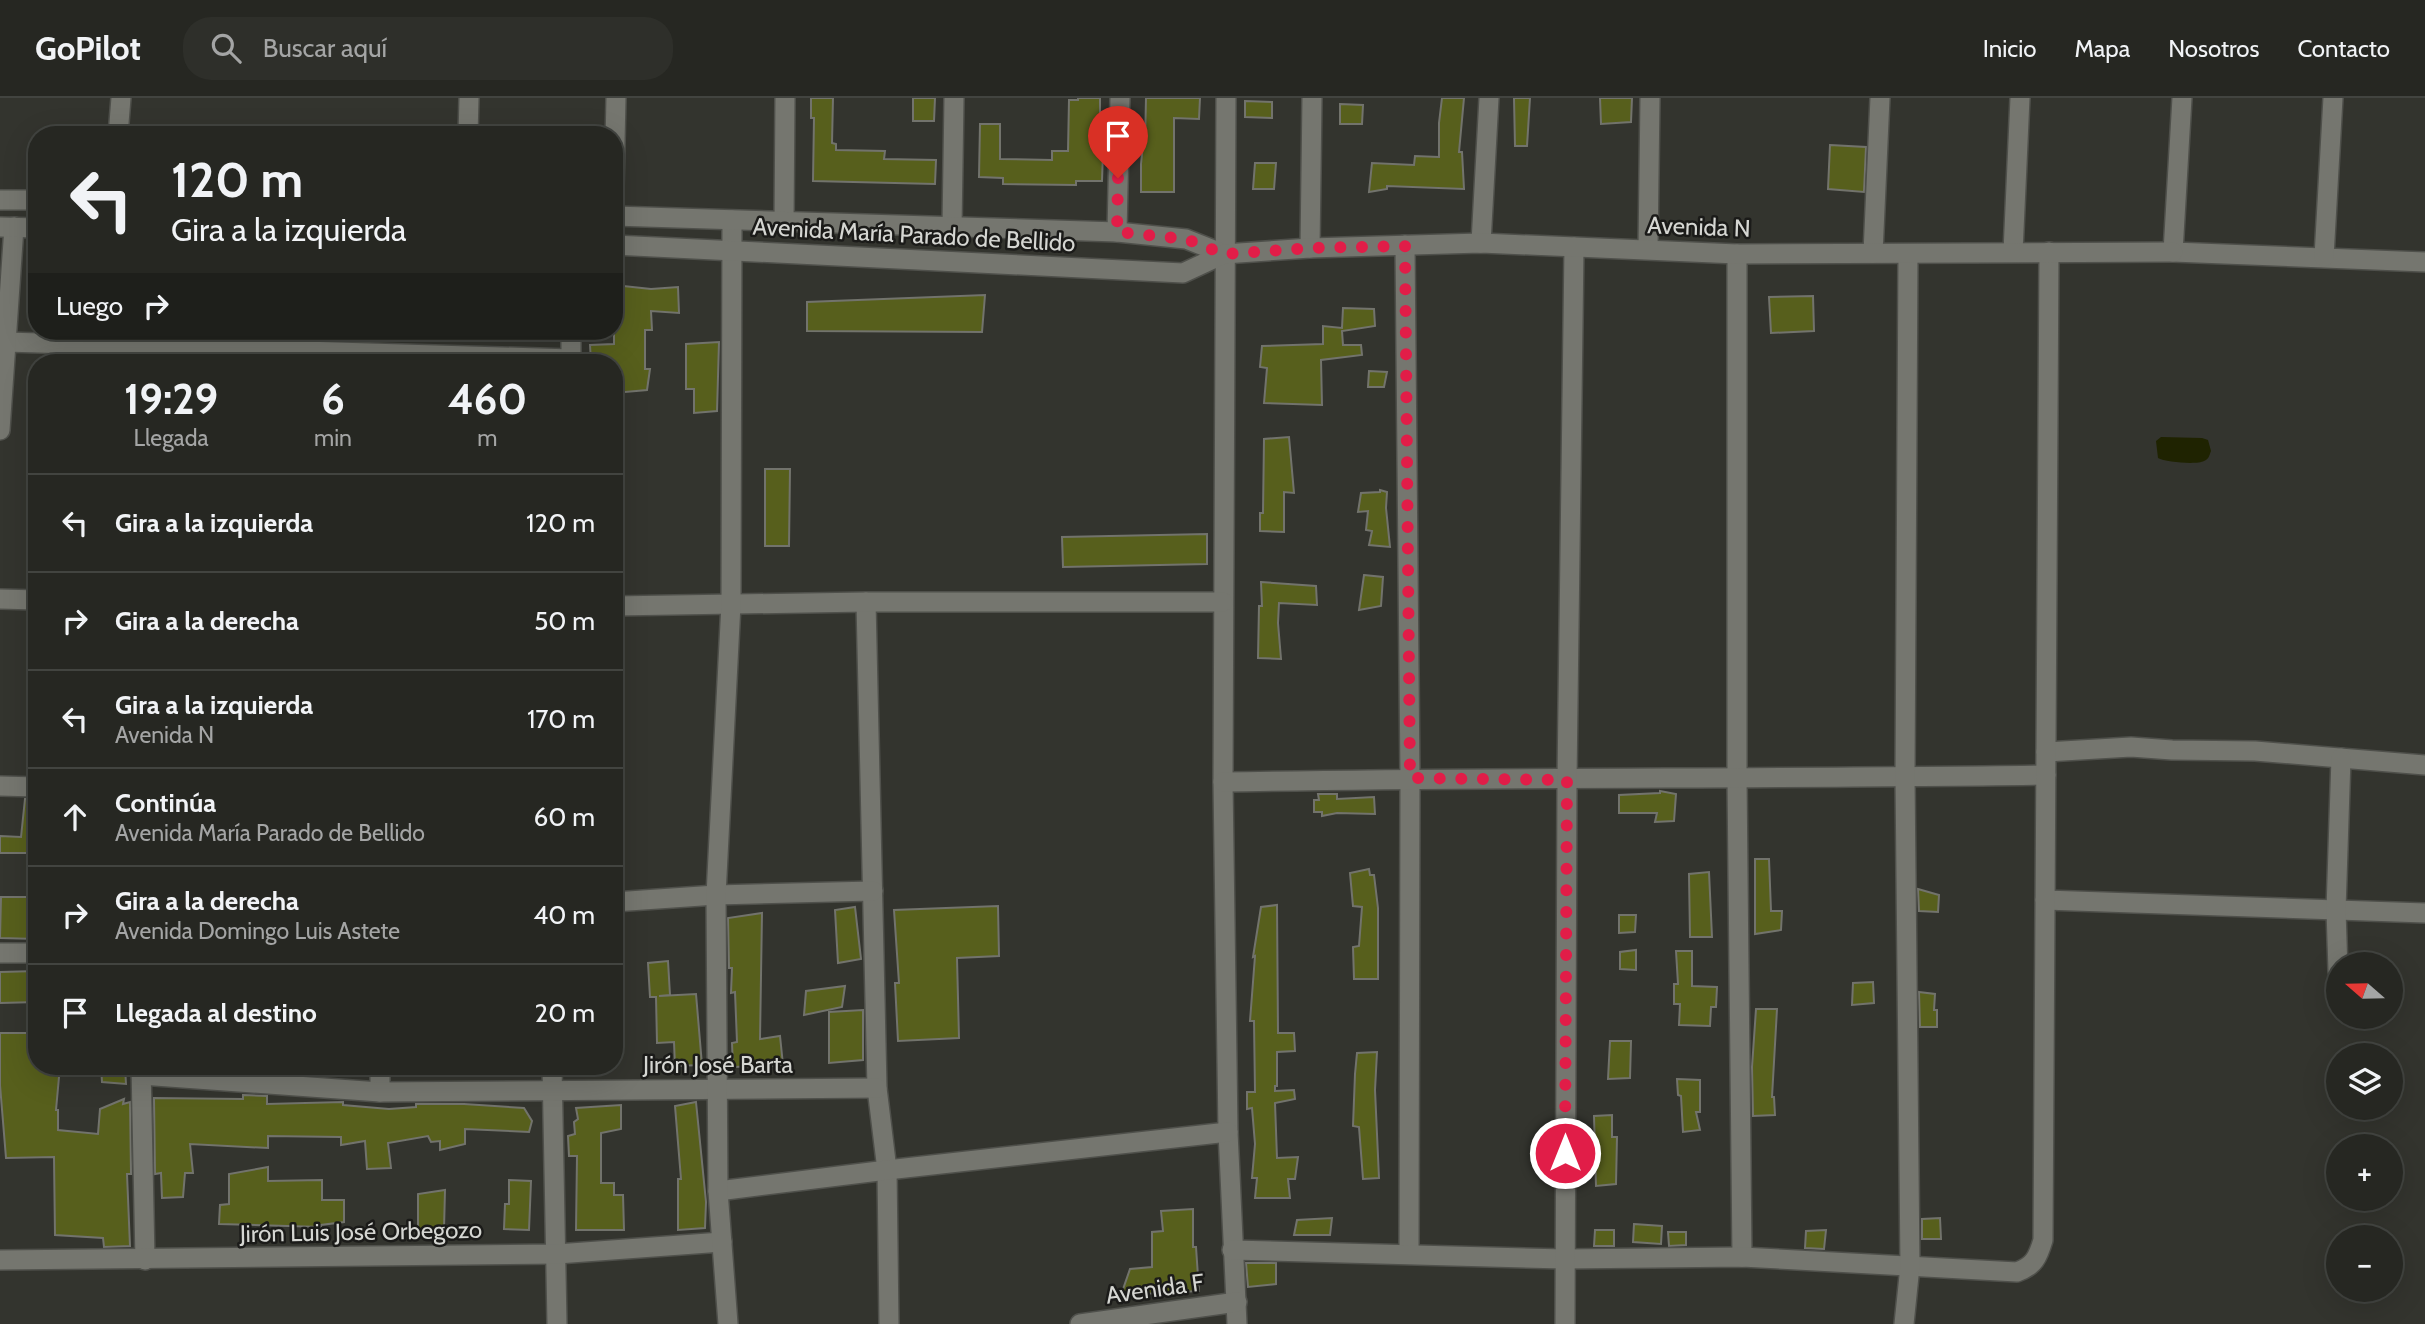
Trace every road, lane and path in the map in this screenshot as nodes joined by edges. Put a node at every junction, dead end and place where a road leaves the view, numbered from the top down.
1 (121, 98) edge
2 (469, 98) edge
3 (616, 98) edge
4 (785, 98) edge
5 (954, 98) edge
6 (1120, 98) edge
7 (1226, 98) edge
8 (1311, 98) edge
9 (1489, 98) edge
10 (1650, 98) edge
11 (1880, 98) edge
12 (2020, 98) edge
13 (2182, 98) edge
14 (2333, 98) edge
15 (119, 126) edge
16 (468, 126) edge
17 (615, 126) edge
18 (0, 200) edge
19 (28, 200) edge
20 (623, 216) edge
21 (733, 220) junction
22 (784, 222) junction
23 (7, 227) edge
24 (952, 227) junction
25 (28, 228) edge
26 (1117, 232) junction
27 (1482, 243) junction
28 (623, 245) edge
29 (1405, 246) junction
30 (1574, 247) junction
31 (1310, 248) junction
32 (1648, 249) junction
33 (733, 250) junction
34 (2013, 252) junction
35 (2049, 252) junction
36 (2173, 252) junction
37 (1873, 253) junction
38 (1224, 254) junction
39 (1737, 254) junction
40 (1908, 254) junction
41 (2324, 257) junction
42 (2425, 262) edge
43 (6, 342) junction
44 (383, 354) edge
45 (0, 430) edge
46 (0, 599) edge
47 (28, 600) edge
48 (866, 602) junction
49 (1223, 602) junction
50 (731, 604) junction
51 (623, 606) edge
52 (2046, 752) junction
53 (2341, 758) junction
54 (2425, 765) edge
55 (2046, 775) junction
56 (1905, 777) junction
57 (1410, 778) junction
58 (1737, 779) junction
59 (1567, 780) junction
60 (1223, 782) junction
61 (0, 786) edge
62 (28, 787) edge
63 (873, 891) junction
64 (716, 895) junction
65 (2045, 900) junction
66 (623, 901) edge
67 (2336, 910) junction
68 (2425, 913) edge
69 (2337, 952) edge
70 (0, 953) edge
71 (28, 953) edge
72 (141, 1075) edge
73 (187, 1075) edge
74 (380, 1075) edge
75 (552, 1075) edge
76 (877, 1088) junction
77 (551, 1089) junction
78 (716, 1090) junction
79 (380, 1092) junction
80 (1227, 1132) junction
81 (887, 1170) junction
82 (718, 1191) junction
83 (722, 1242) junction
84 (1232, 1250) junction
85 (1409, 1253) junction
86 (556, 1254) junction
87 (1742, 1256) junction
88 (1564, 1259) junction
89 (0, 1260) edge
90 (145, 1260) junction
91 (1910, 1266) junction
92 (1237, 1302) junction
93 (557, 1324) edge
94 (728, 1324) edge
95 (889, 1324) edge
96 (1080, 1324) edge
97 (1237, 1324) edge
98 (1565, 1324) edge
99 (1904, 1324) edge

1 - 15 street
2 - 16 street
3 - 17 street
4 - 22 street
5 - 24 street
6 - 26 street
7 - 38 street
8 - 31 street
9 - 27 street
10 - 32 street
11 - 37 street
12 - 34 street
13 - 36 street
14 - 41 street
18 - 19 street
20 - 21 street, Avenida María Parado de Bellido
21 - 22 street, Avenida María Parado de Bellido
21 - 33 street
22 - 24 street, Avenida María Parado de Bellido
23 - 25 street
23 - 43 street
24 - 26 street, Avenida María Parado de Bellido
26 - 38 street, Avenida María Parado de Bellido
27 - 29 street, Avenida N
27 - 30 street, Avenida N
28 - 33 street, Avenida María Parado de Bellido
29 - 31 street, Avenida N
29 - 57 street
30 - 32 street, Avenida N
30 - 59 street
31 - 38 street, Avenida N
32 - 39 street, Avenida N
33 - 38 street, Avenida María Parado de Bellido
33 - 50 street
34 - 35 street, Avenida N
34 - 40 street, Avenida N
35 - 36 street, Avenida N
35 - 52 street
36 - 41 street, Avenida N
37 - 39 street, Avenida N
37 - 40 street, Avenida N
38 - 49 street
39 - 58 street
40 - 56 street
41 - 42 street, Avenida N
43 - 44 street
43 - 45 street
46 - 47 street
48 - 49 street
48 - 50 street
48 - 63 street
49 - 60 street
50 - 51 street
50 - 64 street
52 - 53 street
52 - 55 street
53 - 54 street
53 - 67 street
55 - 56 street
55 - 65 street
56 - 58 street
56 - 91 street
57 - 59 street
57 - 60 street
57 - 85 street
58 - 59 street
58 - 87 street
59 - 88 street
60 - 80 street
61 - 62 street
63 - 64 street
63 - 76 street
64 - 66 street
64 - 78 street
65 - 67 street
65 - 91 street
67 - 68 street
67 - 69 street
70 - 71 street
72 - 90 street
73 - 79 street, Jirón José Barta
74 - 79 street
75 - 77 street
76 - 78 street, Jirón José Barta
76 - 81 street
77 - 78 street, Jirón José Barta
77 - 79 street, Jirón José Barta
77 - 86 street
78 - 82 street
80 - 81 street
80 - 84 street
81 - 82 street
81 - 95 street
82 - 83 street
83 - 86 street, Jirón Luis José Orbegozo
83 - 94 street
84 - 85 street
84 - 92 street
85 - 88 street
86 - 90 street, Jirón Luis José Orbegozo
86 - 93 street
87 - 88 street
87 - 91 street
88 - 98 street
89 - 90 street, Jirón Luis José Orbegozo
91 - 99 street
92 - 96 street, Avenida F
92 - 97 street

